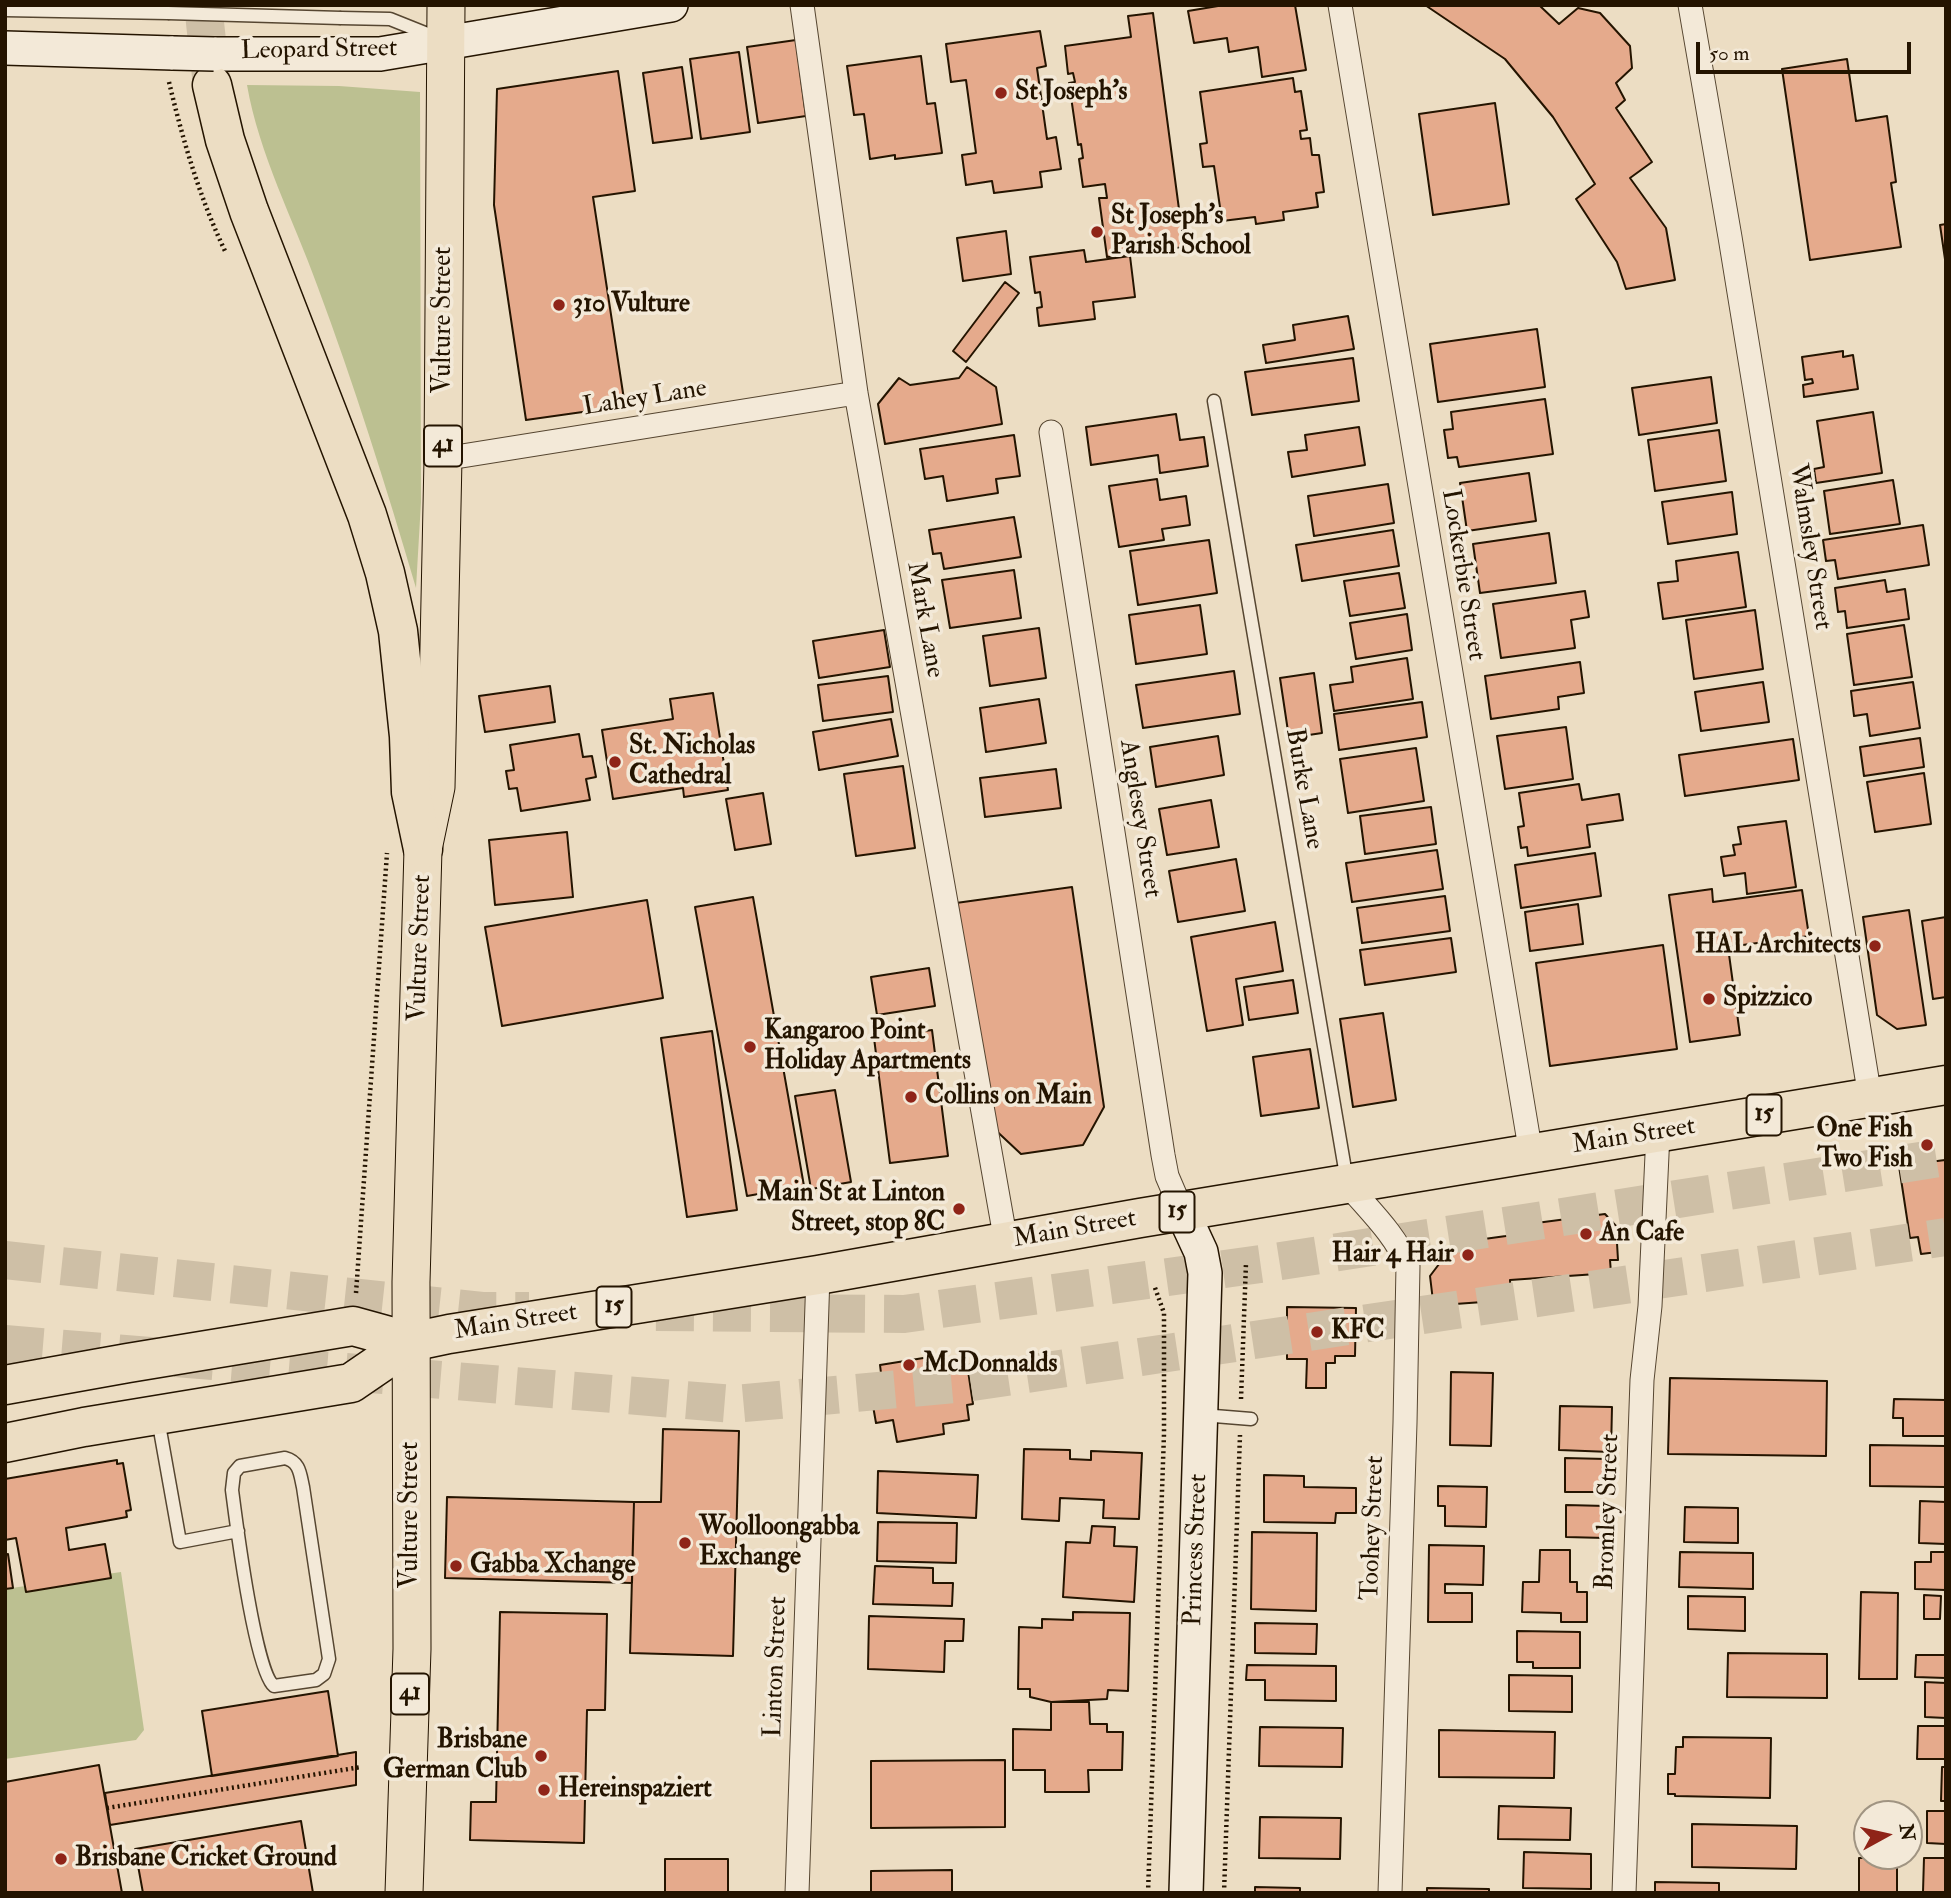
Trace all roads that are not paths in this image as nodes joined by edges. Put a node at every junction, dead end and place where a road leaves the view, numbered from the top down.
1 (446, 5) edge
2 (671, 5) edge
3 (802, 5) edge
4 (1339, 5) edge
5 (1690, 5) edge
6 (5, 10) edge
7 (445, 42) junction
8 (5, 48) edge
9 (212, 85) tunnel mouth
10 (856, 393) junction
11 (1214, 401) dead end
12 (1051, 432) dead end
13 (443, 459) junction
14 (406, 846) junction
15 (1946, 1085) edge
16 (1871, 1097) junction
17 (1658, 1133) junction
18 (1531, 1154) junction
19 (1348, 1185) junction
20 (1182, 1211) junction
21 (1006, 1242) junction
22 (818, 1275) junction
23 (411, 1342) junction
24 (5, 1385) edge
25 (158, 1415) junction
26 (1201, 1415) junction
27 (1245, 1419) road end
28 (5, 1443) edge
29 (237, 1531) junction
30 (404, 1893) edge
31 (797, 1893) edge
32 (1186, 1893) edge
33 (1390, 1893) edge
34 (1624, 1893) edge

1 - 7 main road, Vulture Street / 41
2 - 7 street, Leopard Street
3 - 10 street, Mark Lane
4 - 18 street, Lockerbie Street
5 - 16 street, Walmsley Street
6 - 7 lane, bridge
7 - 8 street, Leopard Street, bridge
7 - 13 main road, Vulture Street / 41
9 - 14 highway
10 - 13 street, Lahey Lane
10 - 21 street, Mark Lane
11 - 19 lane, Burke Lane
12 - 20 street, Anglesey Street
13 - 14 main road, Vulture Street / 41
14 - 23 main road, Vulture Street / 41
15 - 16 highway, Main Street / 15
16 - 17 highway, Main Street / 15
17 - 18 highway, Main Street / 15
17 - 34 street, Bromley Street
18 - 19 highway, Main Street / 15
19 - 20 highway, Main Street / 15
19 - 33 street, Toohey Street
20 - 21 highway, Main Street / 15
20 - 26 street, Princess Street
21 - 22 highway, Main Street / 15
22 - 23 highway, Main Street / 15
22 - 31 street, Linton Street
23 - 24 highway, Main Street / 15
23 - 25 highway, Main Street / 15
23 - 30 main road, Vulture Street / 41
25 - 28 highway, Main Street / 15
25 - 29 lane
26 - 27 lane
26 - 32 street, Princess Street
29 - 29 lane

